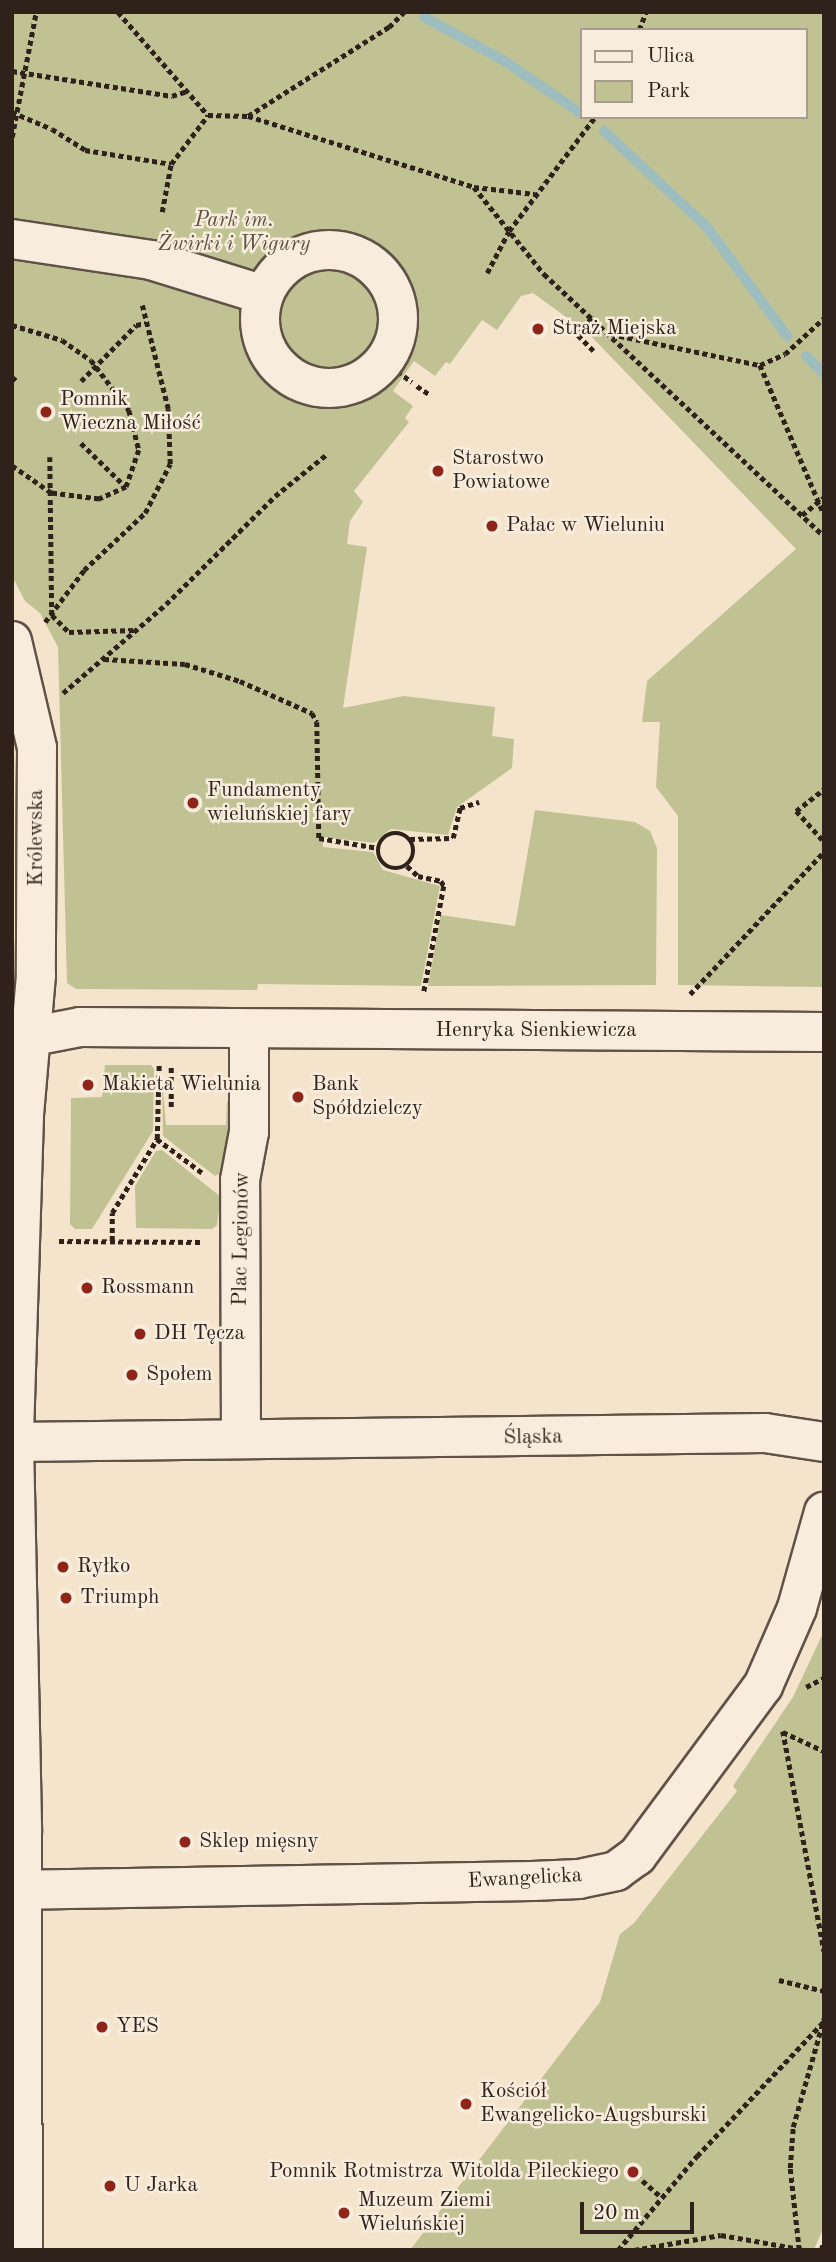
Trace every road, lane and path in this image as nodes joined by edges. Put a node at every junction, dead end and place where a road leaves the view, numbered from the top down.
1 (36, 12) edge
2 (118, 12) edge
3 (404, 12) edge
4 (12, 71) edge
5 (24, 72) junction
6 (187, 90) junction
7 (15, 111) edge
8 (208, 115) junction
9 (248, 116) junction
10 (593, 119) edge
11 (12, 137) edge
12 (170, 164) junction
13 (474, 187) junction
14 (536, 194) junction
15 (162, 212) dead end
16 (509, 231) junction
17 (12, 239) edge
18 (487, 273) dead end
19 (264, 295) junction
20 (142, 305) dead end
21 (592, 318) junction
22 (824, 318) edge
23 (146, 323) junction
24 (12, 326) edge
25 (610, 334) junction
26 (594, 351) dead end
27 (761, 365) junction
28 (96, 366) junction
29 (404, 376) junction
30 (81, 381) dead end
31 (429, 394) dead end
32 (82, 443) dead end
33 (327, 454) dead end
34 (50, 457) dead end
35 (12, 466) edge
36 (126, 487) junction
37 (51, 493) junction
38 (824, 497) edge
39 (818, 501) junction
40 (824, 514) edge
41 (802, 515) junction
42 (824, 536) edge
43 (52, 615) junction
44 (136, 630) junction
45 (25, 635) edge
46 (104, 659) junction
47 (50, 694) dead end
48 (824, 789) edge
49 (479, 802) dead end
50 (410, 839) junction
51 (822, 840) edge
52 (377, 848) junction
53 (824, 852) edge
54 (407, 866) junction
55 (423, 996) dead end
56 (687, 997) dead end
57 (249, 1029) junction
58 (824, 1032) edge
59 (23, 1039) edge
60 (160, 1053) dead end
61 (171, 1078) dead end
62 (171, 1107) dead end
63 (157, 1139) junction
64 (208, 1177) dead end
65 (55, 1241) dead end
66 (112, 1241) junction
67 (207, 1242) dead end
68 (241, 1439) junction
69 (13, 1442) edge
70 (824, 1442) edge
71 (824, 1512) edge
72 (824, 1751) edge
73 (17, 1890) edge
74 (824, 1951) edge
75 (779, 1980) dead end
76 (824, 1991) edge
77 (823, 2020) edge
78 (636, 2175) dead end
79 (661, 2197) junction
80 (824, 2241) edge
81 (619, 2249) edge
82 (799, 2249) edge
83 (23, 2250) edge
84 (628, 2250) edge
85 (634, 2250) edge
86 (806, 2250) edge
87 (821, 2250) edge

1 - 5 path
2 - 6 path
3 - 9 path
4 - 5 path
5 - 6 path
5 - 7 path
6 - 8 path
7 - 11 path
7 - 12 path
8 - 9 path
8 - 12 path
9 - 13 path
10 - 14 path
12 - 15 path
13 - 14 path
13 - 16 path
14 - 16 path
16 - 18 path
16 - 21 path
17 - 19 street
19 - 29 street
19 - 29 street
20 - 23 path
21 - 25 path
21 - 26 path
22 - 27 path
23 - 28 path
23 - 43 path
24 - 28 path
25 - 27 path
25 - 41 path
27 - 39 path
28 - 30 path
28 - 36 path
29 - 31 path
32 - 36 path
33 - 44 path
34 - 37 path
35 - 37 path
36 - 37 path
37 - 43 path
38 - 39 path
39 - 40 path
39 - 41 path
41 - 42 path
43 - 44 path
43 - 45 path
44 - 46 path
45 - 59 street, Królewska
46 - 47 path
46 - 52 path
48 - 51 path
49 - 50 path
50 - 52 path
50 - 54 path
52 - 54 path
53 - 56 path
54 - 55 path
57 - 58 street, Henryka Sienkiewicza
57 - 59 street
57 - 68 street, Plac Legionów
59 - 69 street
60 - 63 path
61 - 62 path
63 - 64 path
63 - 66 path
65 - 66 path
66 - 67 path
68 - 69 street
68 - 70 street, Śląska
69 - 73 street
71 - 73 street, Ewangelicka
72 - 74 path
73 - 83 street
75 - 76 path
77 - 79 path
77 - 82 path
78 - 79 path
79 - 81 path
80 - 87 path
81 - 84 path
82 - 85 path
82 - 86 path

